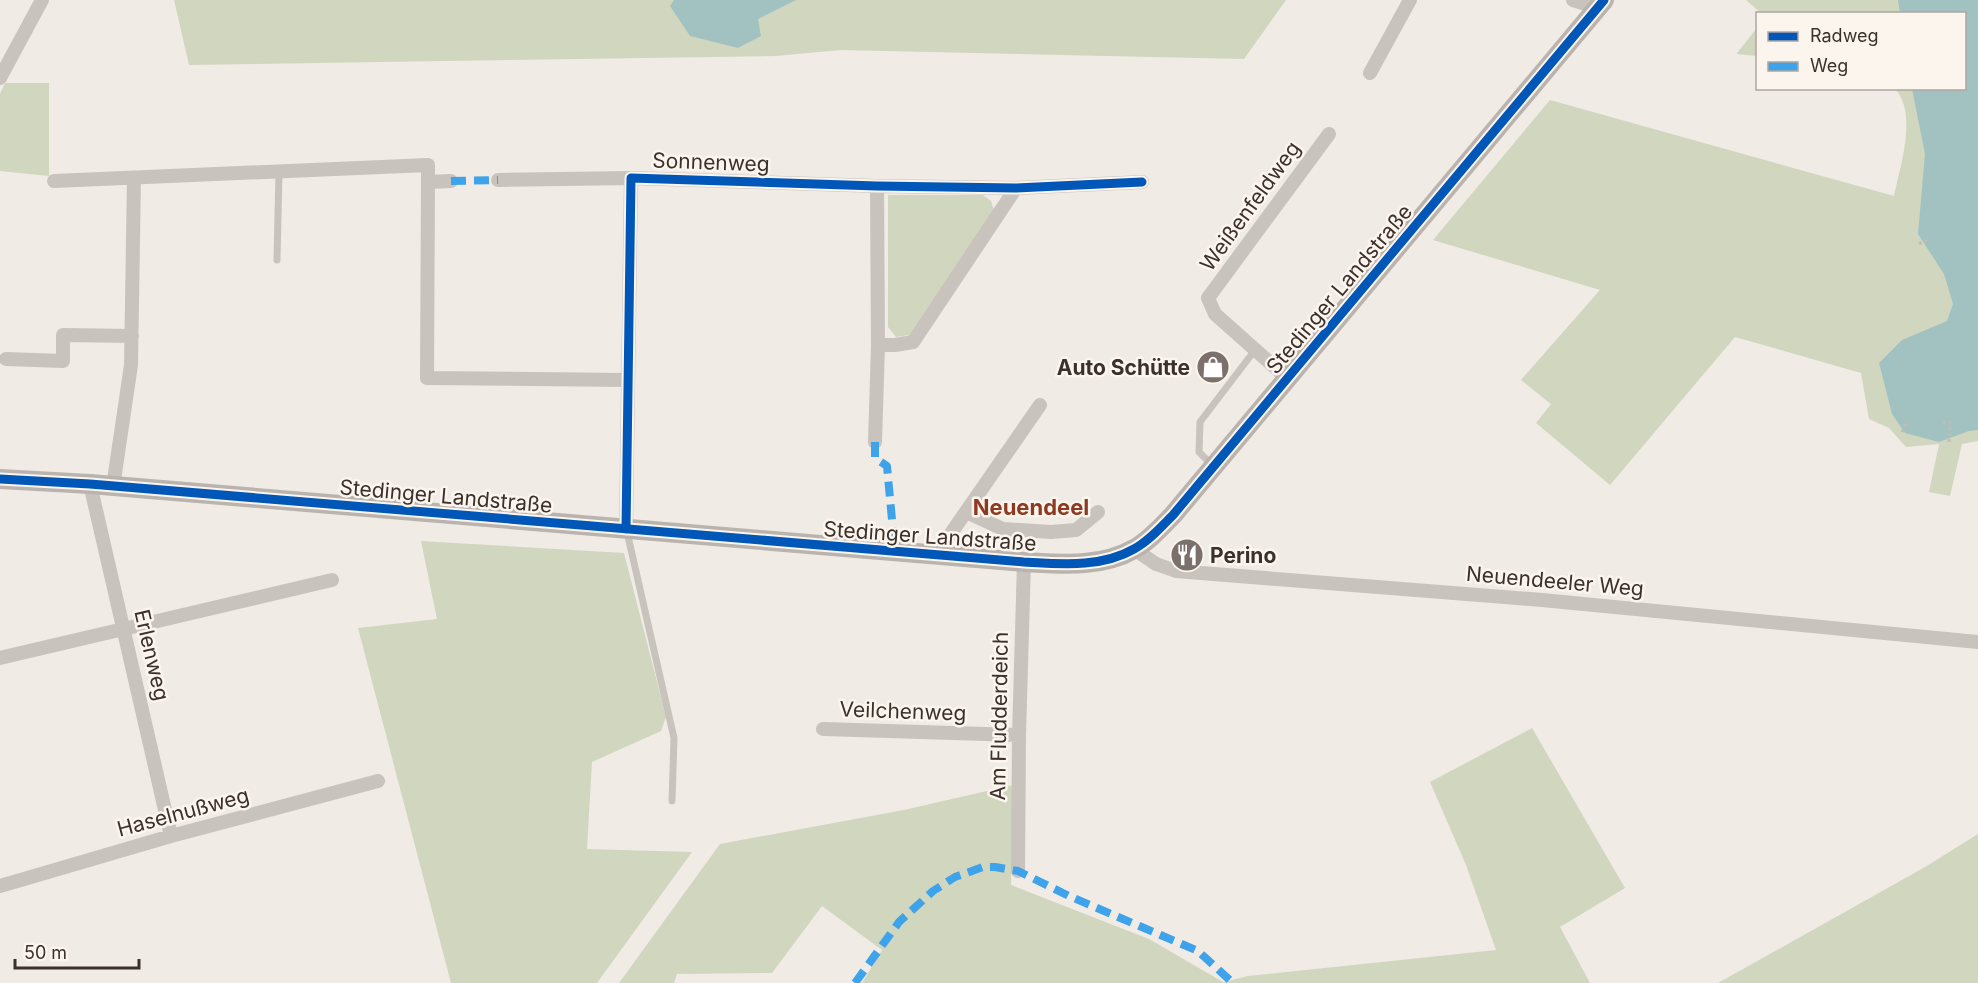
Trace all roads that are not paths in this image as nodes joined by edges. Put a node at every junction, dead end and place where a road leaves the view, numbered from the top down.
1 (42, 0) edge
2 (1410, 0) edge
3 (1573, 0) edge
4 (1601, 4) edge
5 (1370, 73) dead end
6 (0, 78) edge
7 (1329, 134) dead end
8 (279, 171) junction
9 (631, 177) junction
10 (134, 178) junction
11 (498, 180) dead end
12 (54, 181) dead end
13 (451, 181) dead end
14 (428, 182) junction
15 (1142, 182) dead end
16 (877, 186) junction
17 (1016, 188) junction
18 (277, 260) dead end
19 (132, 336) junction
20 (878, 345) junction
21 (1255, 350) junction
22 (6, 359) dead end
23 (1287, 378) junction
24 (628, 380) junction
25 (1040, 405) dead end
26 (875, 442) dead end
27 (1213, 467) junction
28 (0, 479) edge
29 (90, 484) junction
30 (113, 487) junction
31 (966, 512) junction
32 (1098, 512) dead end
33 (626, 530) junction
34 (1134, 549) junction
35 (936, 555) junction
36 (1024, 562) junction
37 (332, 580) dead end
38 (124, 629) junction
39 (1978, 642) edge
40 (0, 658) edge
41 (822, 729) dead end
42 (1019, 735) junction
43 (378, 781) dead end
44 (672, 801) dead end
45 (171, 836) junction
46 (1018, 871) dead end
47 (0, 885) edge

1 - 6 street
2 - 5 street
3 - 4 street
4 - 23 main road, Stedinger Landstraße
7 - 21 street, Weißenfeldweg
8 - 10 street
8 - 14 street
8 - 18 lane
9 - 11 street, Sonnenweg
9 - 16 street, Sonnenweg
9 - 24 street, Sonnenweg
10 - 12 street
10 - 19 street
13 - 14 street
14 - 24 street
15 - 17 street, Sonnenweg
16 - 17 street, Sonnenweg
16 - 20 street
17 - 20 street
19 - 22 street
19 - 30 street
20 - 26 street
21 - 23 street, Weißenfeldweg
21 - 27 lane
23 - 27 main road, Stedinger Landstraße
24 - 33 street, Sonnenweg
25 - 31 street
27 - 34 main road, Stedinger Landstraße
28 - 29 main road, Stedinger Landstraße
29 - 30 main road, Stedinger Landstraße
29 - 38 street, Erlenweg
30 - 33 main road, Stedinger Landstraße
31 - 32 street
31 - 35 street
33 - 35 main road, Stedinger Landstraße
33 - 44 lane
34 - 36 main road, Stedinger Landstraße
34 - 39 street, Neuendeeler Weg
35 - 36 main road, Stedinger Landstraße
36 - 42 street, Am Fludderdeich
37 - 38 street
38 - 40 street
38 - 45 street, Erlenweg
41 - 42 street, Veilchenweg
42 - 46 street, Am Fludderdeich
43 - 45 street, Haselnußweg
45 - 47 street, Haselnußweg

